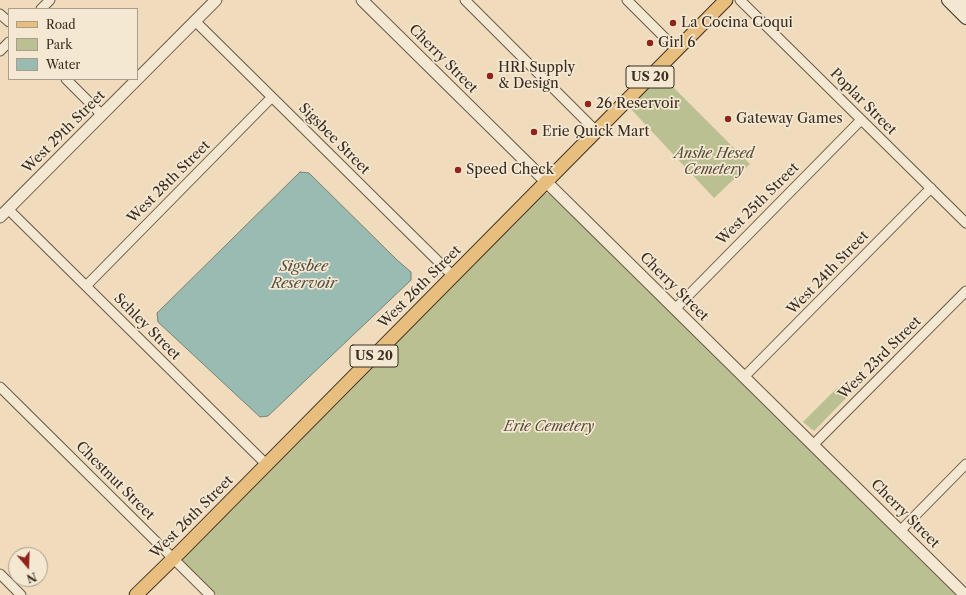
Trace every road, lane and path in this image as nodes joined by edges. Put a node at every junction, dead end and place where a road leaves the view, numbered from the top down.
1 (50, 0) edge
2 (216, 0) edge
3 (362, 0) edge
4 (465, 0) edge
5 (627, 0) edge
6 (726, 0) edge
7 (740, 0) edge
8 (948, 0) edge
9 (962, 0) edge
10 (966, 4) edge
11 (42, 8) edge
12 (0, 14) edge
13 (966, 18) edge
14 (8, 21) edge
15 (195, 21) junction
16 (8, 43) edge
17 (677, 50) junction
18 (0, 51) edge
19 (138, 79) edge
20 (67, 80) edge
21 (137, 80) edge
22 (272, 97) junction
23 (102, 115) junction
24 (861, 120) junction
25 (596, 131) junction
26 (546, 182) junction
27 (931, 188) junction
28 (8, 209) junction
29 (0, 218) edge
30 (966, 223) edge
31 (453, 276) junction
32 (86, 286) junction
33 (966, 291) edge
34 (675, 309) junction
35 (744, 377) junction
36 (0, 387) edge
37 (813, 445) junction
38 (966, 464) edge
39 (266, 465) junction
40 (900, 531) junction
41 (173, 558) junction
42 (0, 574) edge
43 (21, 595) edge
44 (136, 595) edge
45 (210, 595) edge
46 (965, 595) edge

1 - 11 street
2 - 15 street, West 29th Street
3 - 26 street, Cherry Street
4 - 25 street
5 - 17 street
6 - 17 main road, West 26th Street / US 20
7 - 24 street, Poplar Street
8 - 13 main road
9 - 10 main road
12 - 14 street
15 - 19 street, West 29th Street
15 - 22 street, Sigsbee Street
16 - 18 street
17 - 25 main road, West 26th Street / US 20
20 - 23 street
21 - 23 street, West 29th Street
22 - 31 street, Sigsbee Street
22 - 32 street, West 28th Street
23 - 28 street, West 29th Street
24 - 27 street, Poplar Street
24 - 34 street, West 25th Street
25 - 26 main road, West 26th Street / US 20
26 - 31 main road, West 26th Street / US 20
26 - 34 street, Cherry Street
27 - 30 street, Poplar Street
27 - 35 street, West 24th Street
28 - 29 street, West 29th Street
28 - 32 street, Schley Street
31 - 39 main road, West 26th Street / US 20
32 - 39 street, Schley Street
33 - 37 street, West 23rd Street
34 - 35 street, Cherry Street
35 - 37 street, Cherry Street
36 - 41 street, Chestnut Street
37 - 40 street, Cherry Street
38 - 40 street
39 - 41 main road, West 26th Street / US 20
40 - 46 street, Cherry Street
41 - 44 main road, West 26th Street / US 20
41 - 45 street, Chestnut Street
42 - 43 street

